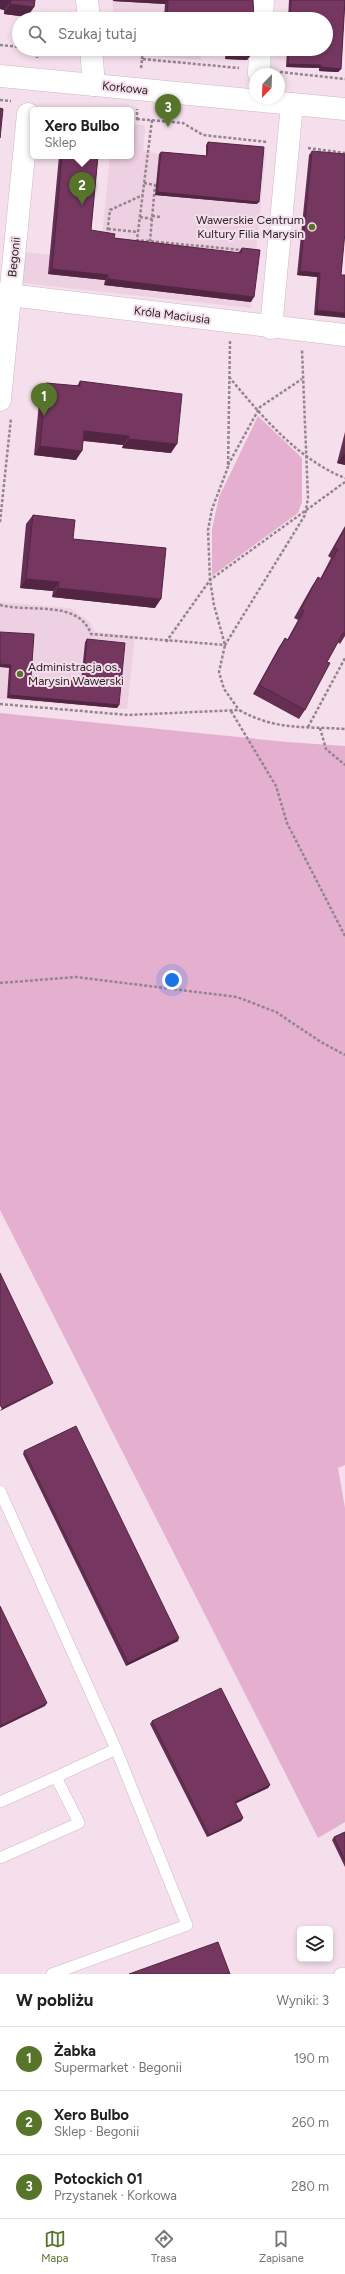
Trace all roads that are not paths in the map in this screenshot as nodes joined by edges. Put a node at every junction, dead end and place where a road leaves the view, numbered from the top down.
1 (88, 0) edge
2 (263, 0) edge
3 (89, 12) edge
4 (262, 12) edge
5 (92, 56) edge
6 (260, 56) edge
7 (259, 68) edge
8 (0, 76) edge
9 (94, 85) junction
10 (249, 98) edge
11 (285, 103) edge
12 (292, 104) junction
13 (345, 109) edge
14 (28, 114) dead end
15 (5, 294) edge
16 (271, 328) junction
17 (345, 335) edge
18 (0, 400) edge
19 (0, 1492) edge
20 (116, 1749) junction
21 (56, 1777) junction
22 (0, 1802) edge
23 (0, 1858) edge
24 (52, 1974) edge

1 - 3 street
2 - 4 street
5 - 9 street
6 - 7 street
8 - 9 street, Korkowa
9 - 10 street, Korkowa
11 - 12 street, Korkowa
12 - 13 street, Korkowa
12 - 16 street
14 - 15 street, Begonii
15 - 16 street, Króla Maciusia
15 - 18 street, Begonii
16 - 17 street, Króla Maciusia
19 - 20 lane
20 - 21 lane
20 - 24 lane
21 - 22 lane
21 - 23 lane

